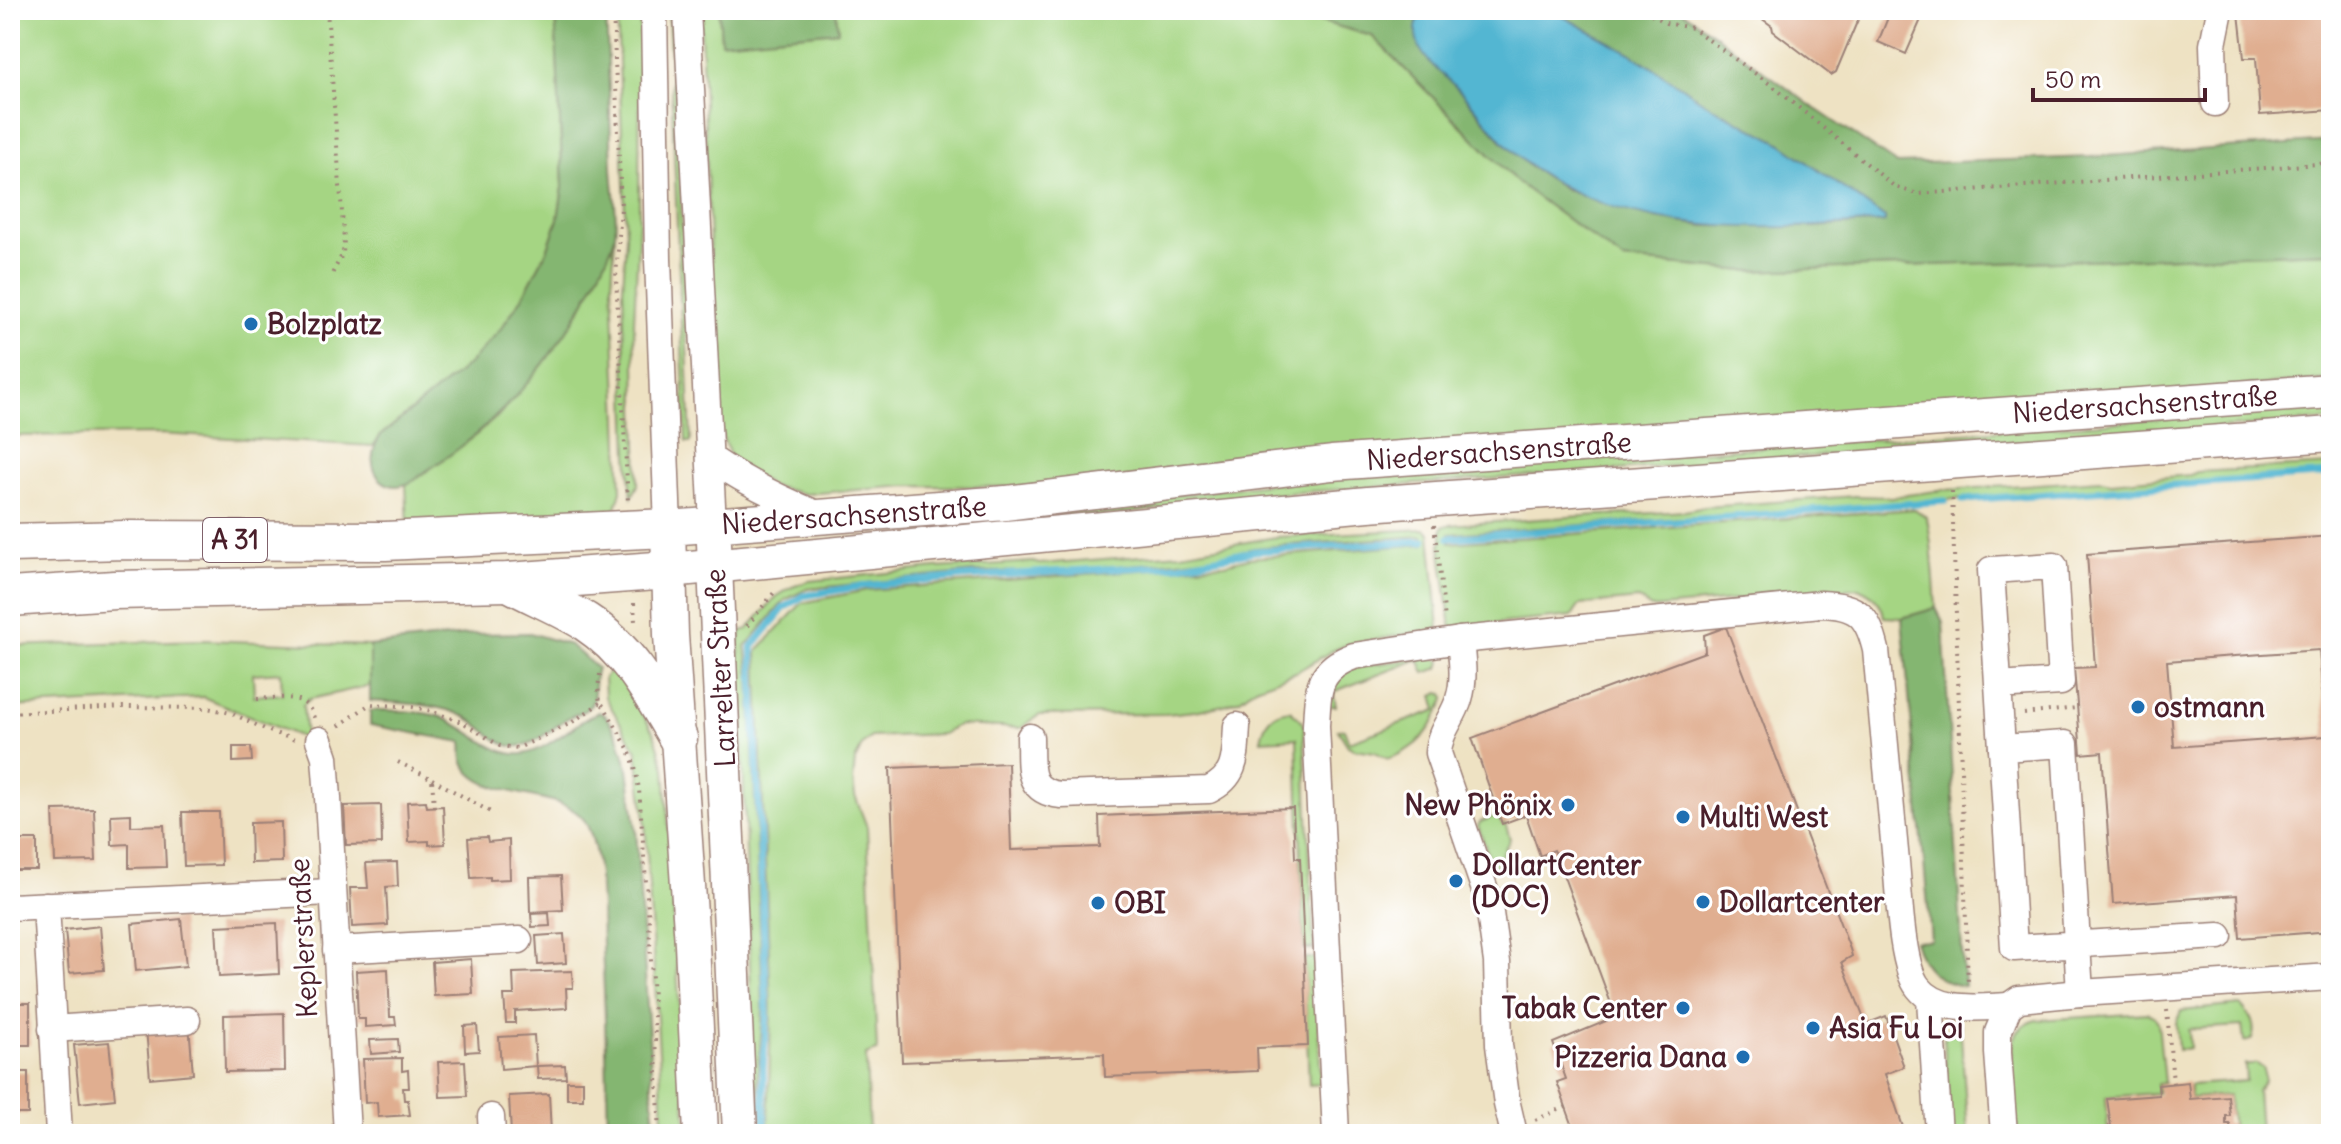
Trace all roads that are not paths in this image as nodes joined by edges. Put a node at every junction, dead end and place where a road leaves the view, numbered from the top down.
1 (654, 10) edge
2 (687, 10) edge
3 (2220, 10) edge
4 (2215, 103) dead end
5 (2331, 391) edge
6 (2331, 434) edge
7 (710, 458) junction
8 (824, 517) junction
9 (713, 525) junction
10 (668, 528) junction
11 (10, 543) edge
12 (716, 565) junction
13 (669, 570) junction
14 (509, 582) junction
15 (10, 597) edge
16 (1454, 641) junction
17 (1998, 686) junction
18 (1237, 726) dead end
19 (1030, 737) dead end
20 (678, 738) junction
21 (319, 740) road end
22 (2002, 748) junction
23 (332, 892) junction
24 (46, 905) junction
25 (10, 907) edge
26 (2219, 936) dead end
27 (519, 940) dead end
28 (2077, 944) junction
29 (336, 950) junction
30 (2331, 977) edge
31 (2080, 993) junction
32 (1930, 999) junction
33 (2009, 1006) junction
34 (187, 1020) dead end
35 (52, 1029) junction
36 (1514, 1132) edge
37 (59, 1134) edge
38 (347, 1134) edge
39 (701, 1134) edge
40 (740, 1134) edge
41 (1336, 1134) edge
42 (1939, 1134) edge
43 (2004, 1134) edge

1 - 10 street, Larrelter Straße
2 - 7 street, Larrelter Straße
3 - 4 street
5 - 8 main road, Niedersachsenstraße
6 - 12 main road, Niedersachsenstraße
7 - 8 street
7 - 9 street, Larrelter Straße
8 - 9 main road, Niedersachsenstraße
9 - 10 main road, Niedersachsenstraße
9 - 12 main road, Larrelter Straße
10 - 11 highway, A 31
10 - 13 main road, Larrelter Straße
12 - 13 main road, Niedersachsenstraße
12 - 40 main road, Larrelter Straße
13 - 14 highway
13 - 20 main road, Larrelter Straße
14 - 15 highway
14 - 20 highway
16 - 32 street
16 - 36 street
16 - 41 street
17 - 17 street
17 - 22 street
18 - 19 street
20 - 39 main road, Larrelter Straße
21 - 23 street, Keplerstraße
22 - 28 street
22 - 28 street
23 - 24 street
23 - 29 street, Keplerstraße
24 - 25 street
24 - 35 street
26 - 28 street
27 - 29 street
28 - 31 street
29 - 38 street, Keplerstraße
30 - 31 street
31 - 33 street
32 - 33 street
32 - 42 street
33 - 43 street
34 - 35 street
35 - 37 street

